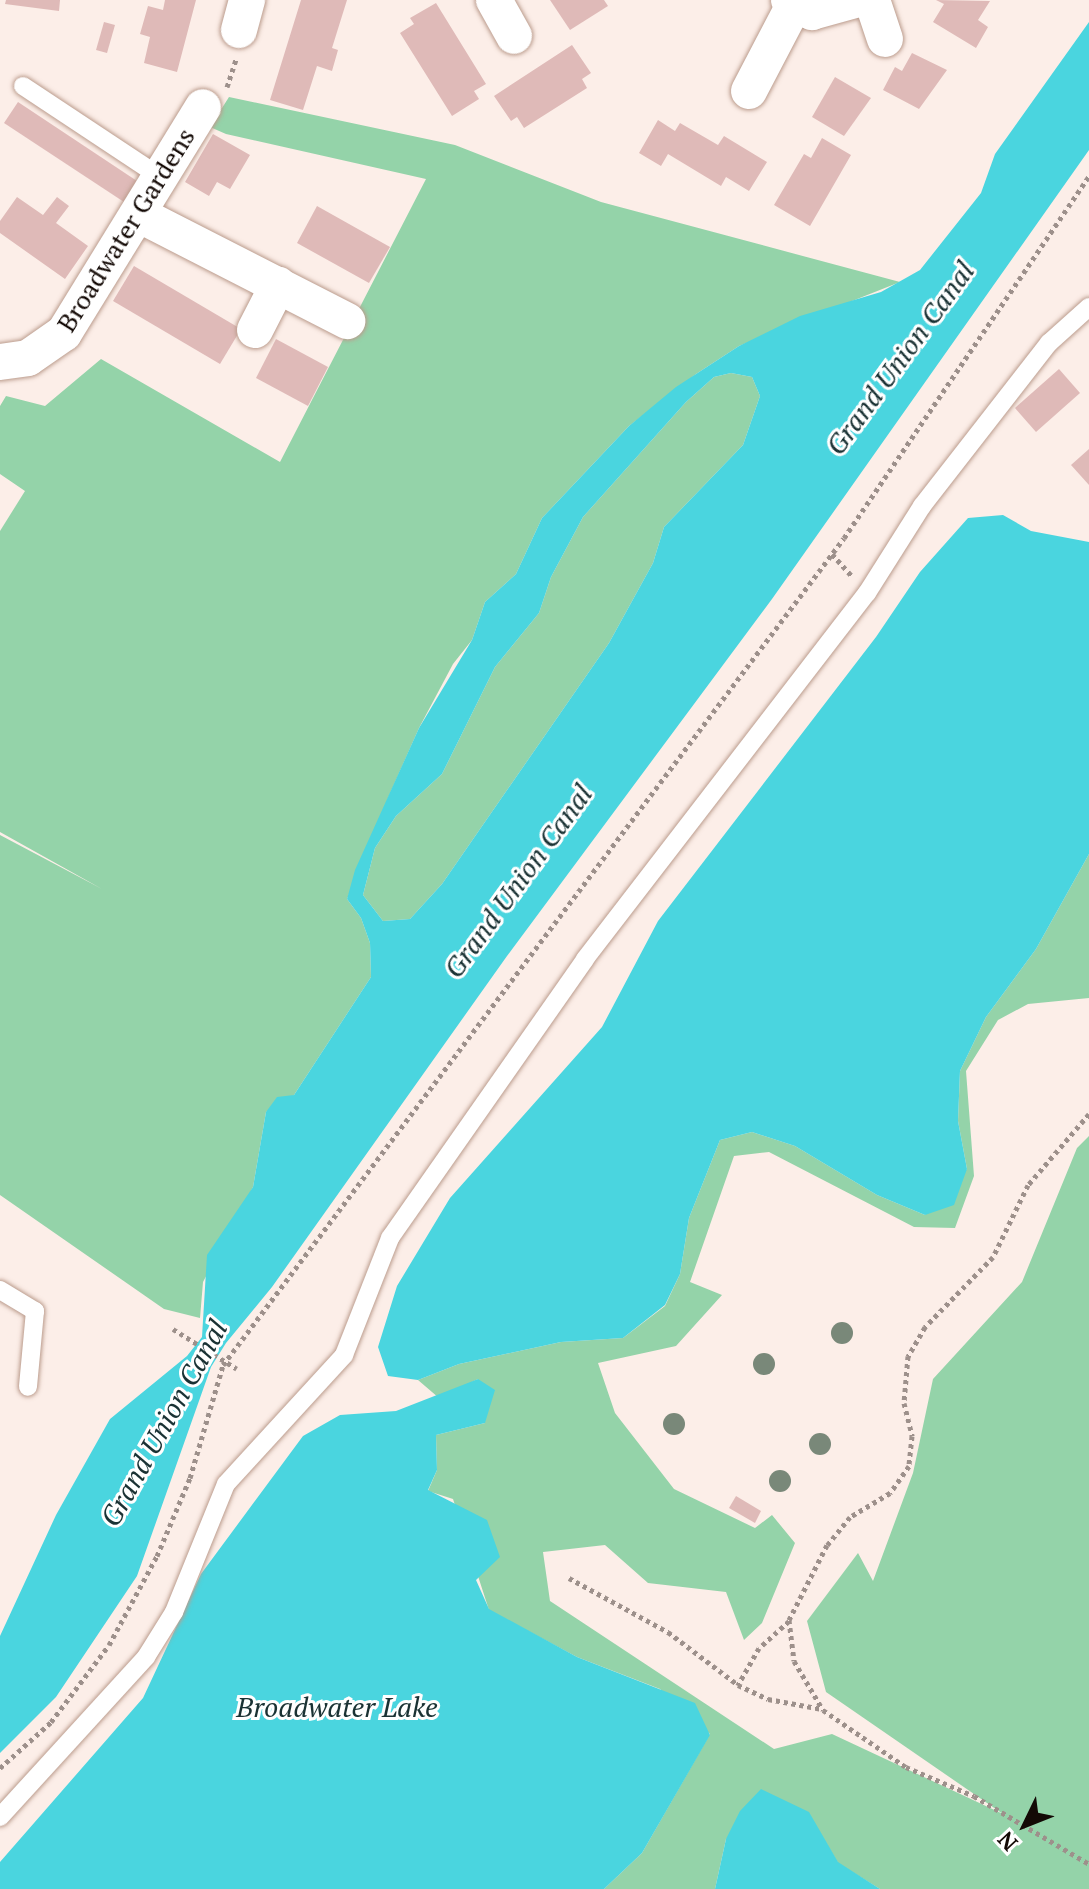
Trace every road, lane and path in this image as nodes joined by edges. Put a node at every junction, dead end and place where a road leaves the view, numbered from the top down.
1 (494, 0) edge
2 (855, 0) edge
3 (872, 0) edge
4 (792, 2) edge
5 (243, 15) edge
6 (514, 36) dead end
7 (885, 39) dead end
8 (23, 86) dead end
9 (749, 91) dead end
10 (203, 107) joint
11 (159, 176) junction
12 (1089, 176) edge
13 (140, 215) junction
14 (278, 285) junction
15 (1089, 307) edge
16 (347, 321) dead end
17 (255, 330) dead end
18 (0, 362) edge
19 (1089, 1114) edge
20 (0, 1290) edge
21 (173, 1329) dead end
22 (237, 1369) dead end
23 (28, 1387) dead end
24 (569, 1578) dead end
25 (789, 1620) junction
26 (738, 1685) junction
27 (823, 1710) junction
28 (0, 1768) edge
29 (0, 1817) edge
30 (1089, 1864) edge

1 - 6 street
2 - 4 street
3 - 7 street
4 - 9 street
5 - 10 path
8 - 11 lane
10 - 11 street, Broadwater Gardens
11 - 13 street, Broadwater Gardens
12 - 28 path
13 - 14 street
13 - 18 street, Broadwater Gardens
14 - 16 street
14 - 17 street
15 - 29 lane
19 - 25 path
20 - 23 lane
21 - 22 path, bridge
24 - 26 path
25 - 26 path
25 - 27 path
26 - 27 path
27 - 30 path

